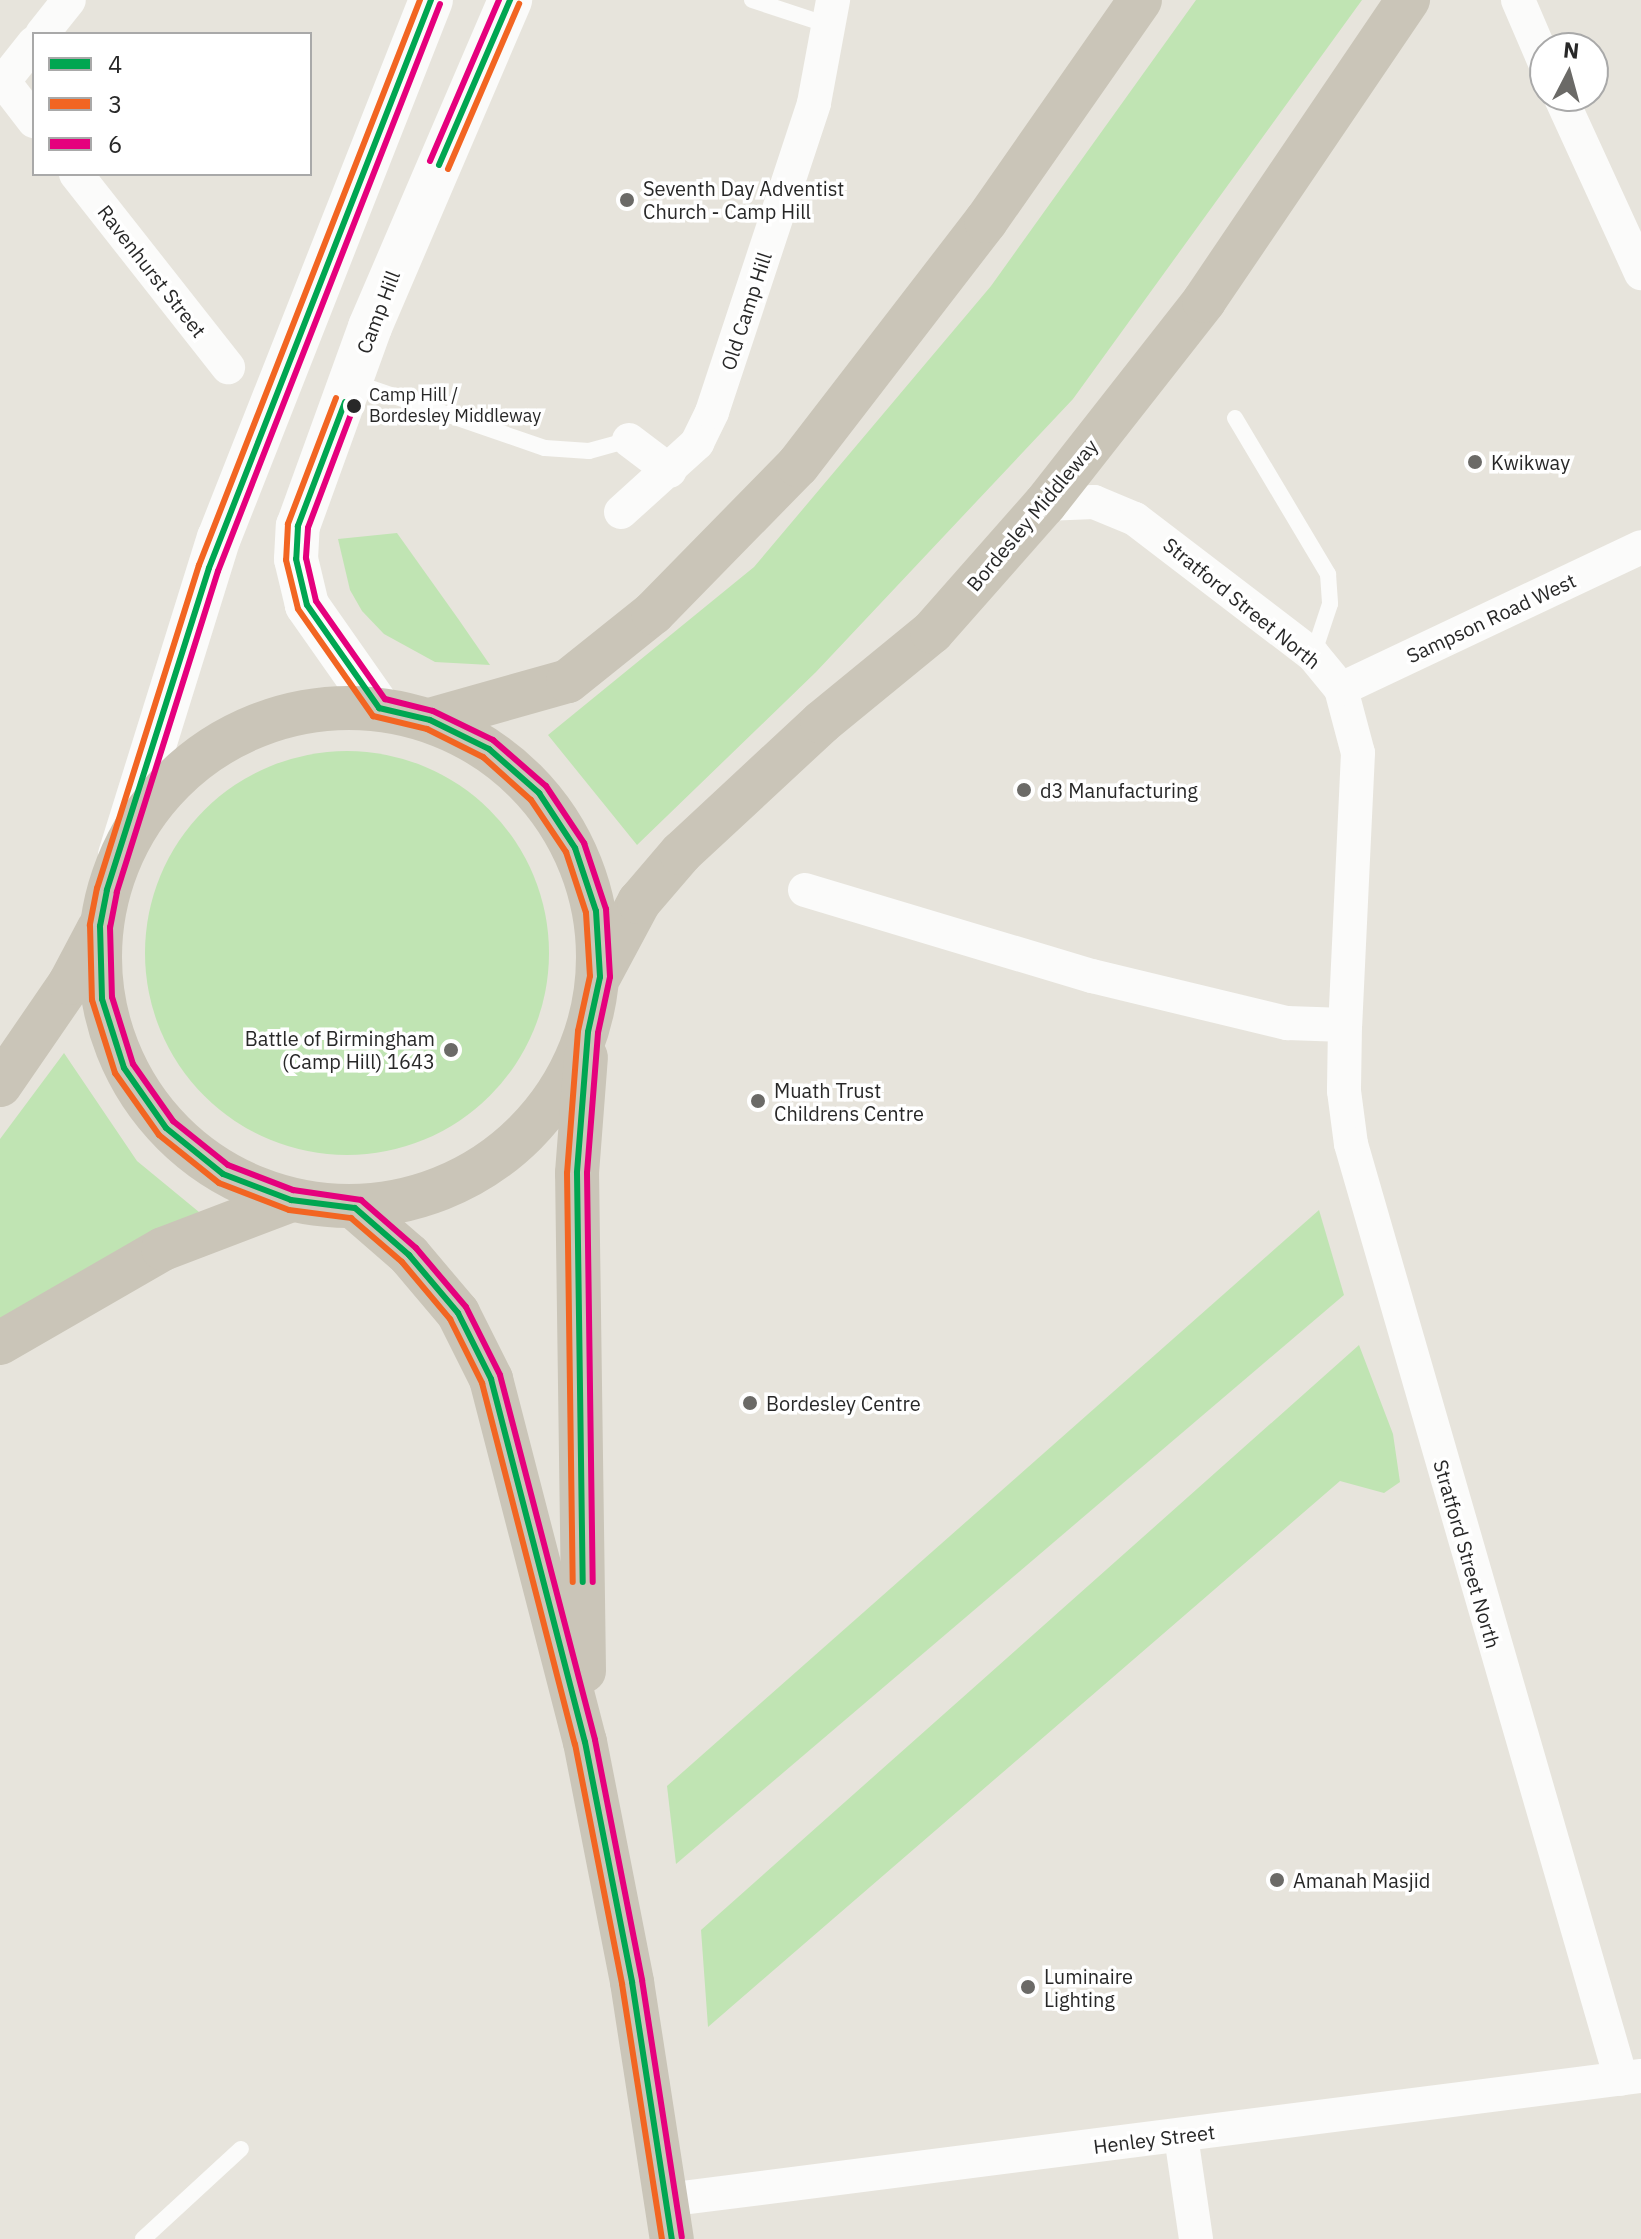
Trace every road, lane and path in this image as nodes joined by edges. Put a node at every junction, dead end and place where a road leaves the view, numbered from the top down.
1 (69, 0) edge
2 (431, 0) edge
3 (510, 0) edge
4 (752, 0) edge
5 (1140, 0) edge
6 (1408, 0) edge
7 (1518, 0) edge
8 (830, 13) edge
9 (44, 32) edge
10 (1532, 32) edge
11 (32, 45) edge
12 (2, 80) edge
13 (1567, 112) edge
14 (32, 118) edge
15 (78, 176) edge
16 (1641, 273) edge
17 (228, 367) dead end
18 (353, 382) junction
19 (1235, 418) dead end
20 (629, 440) joint
21 (670, 471) junction
22 (1045, 504) junction
23 (621, 512) dead end
24 (1641, 547) edge
25 (1313, 655) junction
26 (1341, 689) junction
27 (379, 708) junction
28 (430, 720) junction
29 (120, 855) junction
30 (805, 890) dead end
31 (100, 926) junction
32 (600, 977) junction
33 (1345, 1025) junction
34 (588, 1032) junction
35 (0, 1085) edge
36 (291, 1200) junction
37 (355, 1208) junction
38 (0, 1343) edge
39 (585, 1742) junction
40 (1631, 2077) edge
41 (1181, 2136) junction
42 (241, 2149) dead end
43 (669, 2219) edge
44 (143, 2239) edge
45 (1196, 2239) edge

1 - 9 street
2 - 29 main road
3 - 18 main road, Camp Hill
4 - 8 lane
5 - 28 highway
6 - 22 highway, Bordesley Middleway
7 - 10 street
8 - 21 street, Old Camp Hill
11 - 12 street
12 - 14 street
13 - 16 street
15 - 17 street, Ravenhurst Street
18 - 20 lane
18 - 27 main road, Camp Hill
19 - 25 lane
20 - 21 street
21 - 23 street, Old Camp Hill
22 - 25 street, Stratford Street North
22 - 32 highway, Bordesley Middleway
24 - 26 street, Sampson Road West
25 - 26 street, Stratford Street North
26 - 33 street, Stratford Street North
27 - 28 highway
27 - 29 highway
28 - 32 highway
29 - 31 highway
30 - 33 street
31 - 35 highway
31 - 36 highway
32 - 34 highway
33 - 40 street, Stratford Street North
34 - 37 highway
34 - 39 highway
36 - 37 highway
36 - 38 highway
37 - 39 highway
39 - 43 highway
40 - 41 street, Henley Street
41 - 43 street, Henley Street
41 - 45 street
42 - 44 lane

